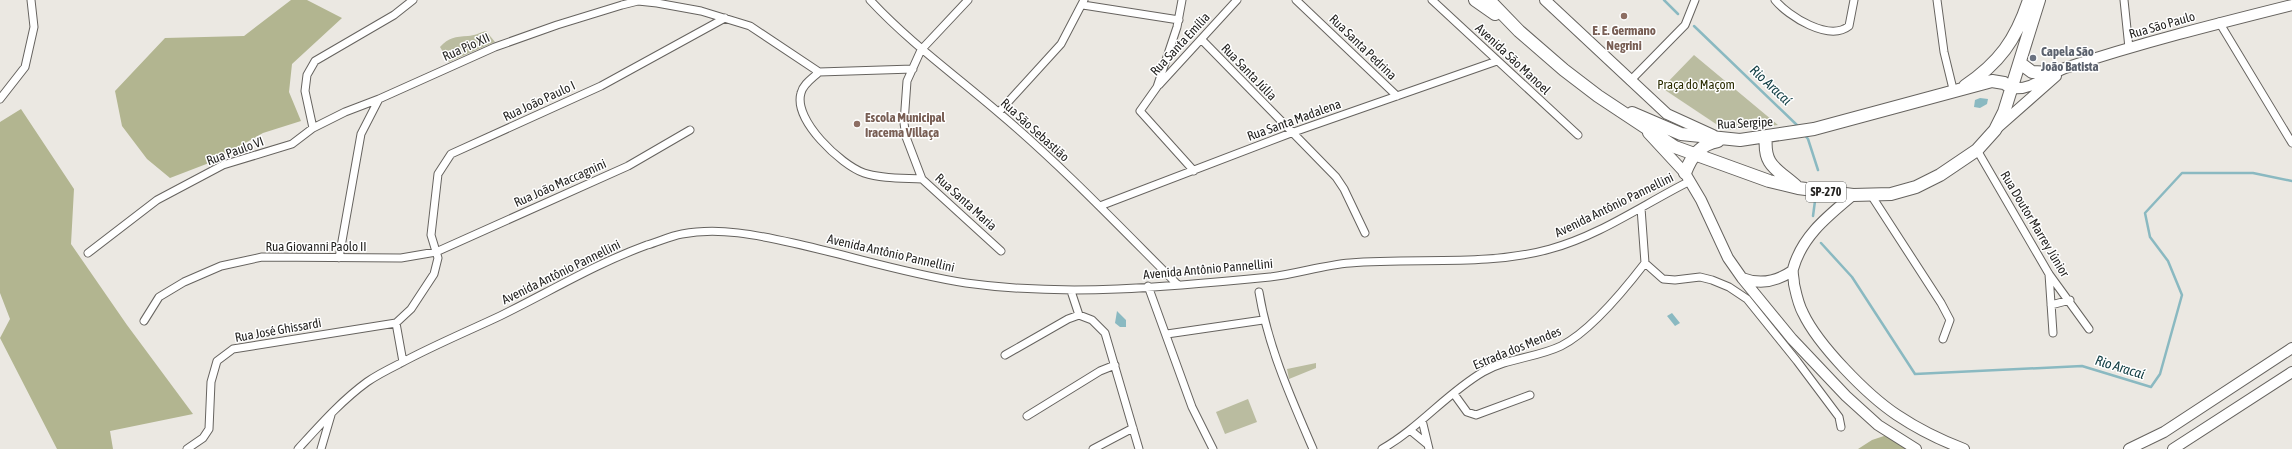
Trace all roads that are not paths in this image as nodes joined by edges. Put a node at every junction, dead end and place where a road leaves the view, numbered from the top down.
1 (31, 0) edge
2 (413, 0) edge
3 (870, 0) edge
4 (968, 0) edge
5 (1182, 0) edge
6 (1237, 0) edge
7 (1296, 0) edge
8 (1432, 0) edge
9 (1475, 0) edge
10 (1489, 0) edge
11 (1545, 0) edge
12 (1695, 0) edge
13 (1774, 0) edge
14 (1854, 0) edge
15 (1937, 0) edge
16 (2029, 0) edge
17 (2039, 0) edge
18 (2124, 0) edge
19 (656, 2) edge
20 (1084, 3) edge
21 (2292, 5) edge
22 (725, 18) junction
23 (1179, 20) junction
24 (2219, 22) junction
25 (1519, 31) junction
26 (1202, 40) junction
27 (2129, 48) junction
28 (922, 50) junction
29 (1497, 61) junction
30 (2020, 63) junction
31 (913, 69) junction
32 (2059, 71) junction
33 (819, 72) junction
34 (1630, 81) junction
35 (1157, 87) junction
36 (2012, 88) junction
37 (1954, 93) junction
38 (1397, 96) junction
39 (0, 99) edge
40 (379, 99) junction
41 (1611, 104) junction
42 (999, 112) junction
43 (1641, 125) junction
44 (313, 128) junction
45 (690, 130) dead end
46 (1994, 130) junction
47 (1291, 132) junction
48 (1578, 135) dead end
49 (1766, 137) junction
50 (1729, 140) junction
51 (2292, 144) edge
52 (1977, 150) junction
53 (1695, 156) junction
54 (1194, 171) junction
55 (1688, 177) junction
56 (922, 179) junction
57 (1798, 188) junction
58 (1853, 195) junction
59 (1871, 195) junction
60 (1100, 206) junction
61 (1641, 208) junction
62 (1365, 233) dead end
63 (1001, 251) dead end
64 (436, 252) junction
65 (88, 253) dead end
66 (339, 258) junction
67 (1645, 263) junction
68 (1792, 271) junction
69 (2049, 274) junction
70 (1742, 278) junction
71 (1178, 285) junction
72 (1148, 286) junction
73 (1070, 291) junction
74 (1258, 292) dead end
75 (2070, 300) junction
76 (2051, 305) junction
77 (1079, 315) junction
78 (1263, 320) junction
79 (144, 321) dead end
80 (396, 323) junction
81 (2089, 329) dead end
82 (2053, 333) dead end
83 (1167, 334) junction
84 (1944, 339) dead end
85 (2292, 348) edge
86 (1005, 355) dead end
87 (403, 362) junction
88 (1115, 365) junction
89 (2292, 372) edge
90 (1454, 394) junction
91 (1530, 396) dead end
92 (331, 413) junction
93 (1028, 416) dead end
94 (1422, 420) junction
95 (1840, 427) dead end
96 (1133, 428) junction
97 (1410, 430) junction
98 (1428, 446) edge
99 (187, 449) edge
100 (298, 449) edge
101 (321, 449) edge
102 (1094, 449) edge
103 (1140, 449) edge
104 (1213, 449) edge
105 (1313, 449) edge
106 (1382, 449) edge
107 (1916, 449) edge
108 (1964, 449) edge
109 (2130, 449) edge
110 (2173, 449) edge

1 - 39 street
2 - 44 street
3 - 28 street, Rua São Sebastião
4 - 28 street, Rua Santa Maria
5 - 23 street
6 - 26 street, Rua Santa Emília
7 - 38 street, Rua Santa Pedrina
8 - 29 street, Avenida São Manoel
9 - 25 main road, SP-270
10 - 25 main road, SP-270
11 - 34 main road
12 - 34 street
13 - 14 street
15 - 37 street
16 - 37 main road
17 - 30 main road, SP-270
18 - 27 street
19 - 22 street, Rua Pio XII
19 - 40 street, Rua Pio XII
20 - 23 street
20 - 42 street
21 - 24 main road, Rua São Paulo
22 - 33 street, Rua Pio XII
22 - 64 street, Rua João Paulo I
23 - 35 street
24 - 27 main road, Rua São Paulo
24 - 51 street
25 - 41 main road, SP-270
26 - 35 street, Rua Santa Emília
26 - 47 street, Rua Santa Júlia
27 - 32 main road, Rua São Paulo
28 - 31 street, Rua Santa Maria
28 - 42 street, Rua São Sebastião
29 - 38 street, Rua Santa Madalena
29 - 48 street, Avenida São Manoel
30 - 32 main road
30 - 36 main road, SP-270
31 - 33 street
31 - 56 street, Rua Santa Maria
32 - 36 main road
32 - 46 main road
33 - 56 street
34 - 50 main road
35 - 54 street
36 - 37 main road, Rua Sergipe
36 - 46 main road, SP-270
37 - 49 main road, Rua Sergipe
38 - 47 street, Rua Santa Madalena
40 - 44 street, Rua Paulo VI
40 - 66 street
41 - 43 main road, SP-270
41 - 50 main road, Rua Sergipe
42 - 60 street, Rua São Sebastião
43 - 53 main road, SP-270
43 - 55 main road
44 - 65 street, Rua Paulo VI
45 - 64 street, Rua João Maccagnini
46 - 52 main road, SP-270
47 - 54 street, Rua Santa Madalena
47 - 62 street, Rua Santa Júlia
49 - 50 main road, Rua Sergipe
49 - 57 main road
50 - 53 main road
52 - 59 main road, SP-270
52 - 69 street, Rua Doutor Marrey Júnior
53 - 55 main road
53 - 57 main road, SP-270
54 - 60 street, Rua Santa Madalena
55 - 61 street, Avenida Antônio Pannellini
55 - 70 main road
56 - 63 street, Rua Santa Maria
57 - 58 main road, SP-270
58 - 59 main road, SP-270
58 - 68 main road
59 - 84 street
60 - 71 street, Rua São Sebastião
61 - 67 street
61 - 71 street, Avenida Antônio Pannellini
64 - 66 street, Rua Giovanni Paolo II
64 - 80 street
66 - 79 street, Rua Giovanni Paolo II
67 - 90 street, Estrada dos Mendes
67 - 95 street
68 - 70 main road
68 - 108 main road
69 - 75 street, Rua Doutor Marrey Júnior
69 - 76 street
70 - 107 main road
71 - 72 street, Avenida Antônio Pannellini
72 - 73 street, Avenida Antônio Pannellini
72 - 83 street
73 - 77 street
73 - 87 street, Avenida Antônio Pannellini
74 - 78 street
75 - 76 street
75 - 81 street, Rua Doutor Marrey Júnior
76 - 82 street
77 - 86 street
77 - 88 street
78 - 83 street
78 - 105 street
80 - 87 street
80 - 99 street, Rua José Ghissardi
83 - 104 street
85 - 109 main road
87 - 92 street, Avenida Antônio Pannellini
88 - 93 street
88 - 96 street
89 - 110 main road
90 - 91 street
90 - 94 street, Estrada dos Mendes
92 - 100 street, Avenida Antônio Pannellini
92 - 101 street
94 - 97 street, Estrada dos Mendes
94 - 98 street
96 - 102 street
96 - 103 street
97 - 98 street
97 - 106 street, Estrada dos Mendes

